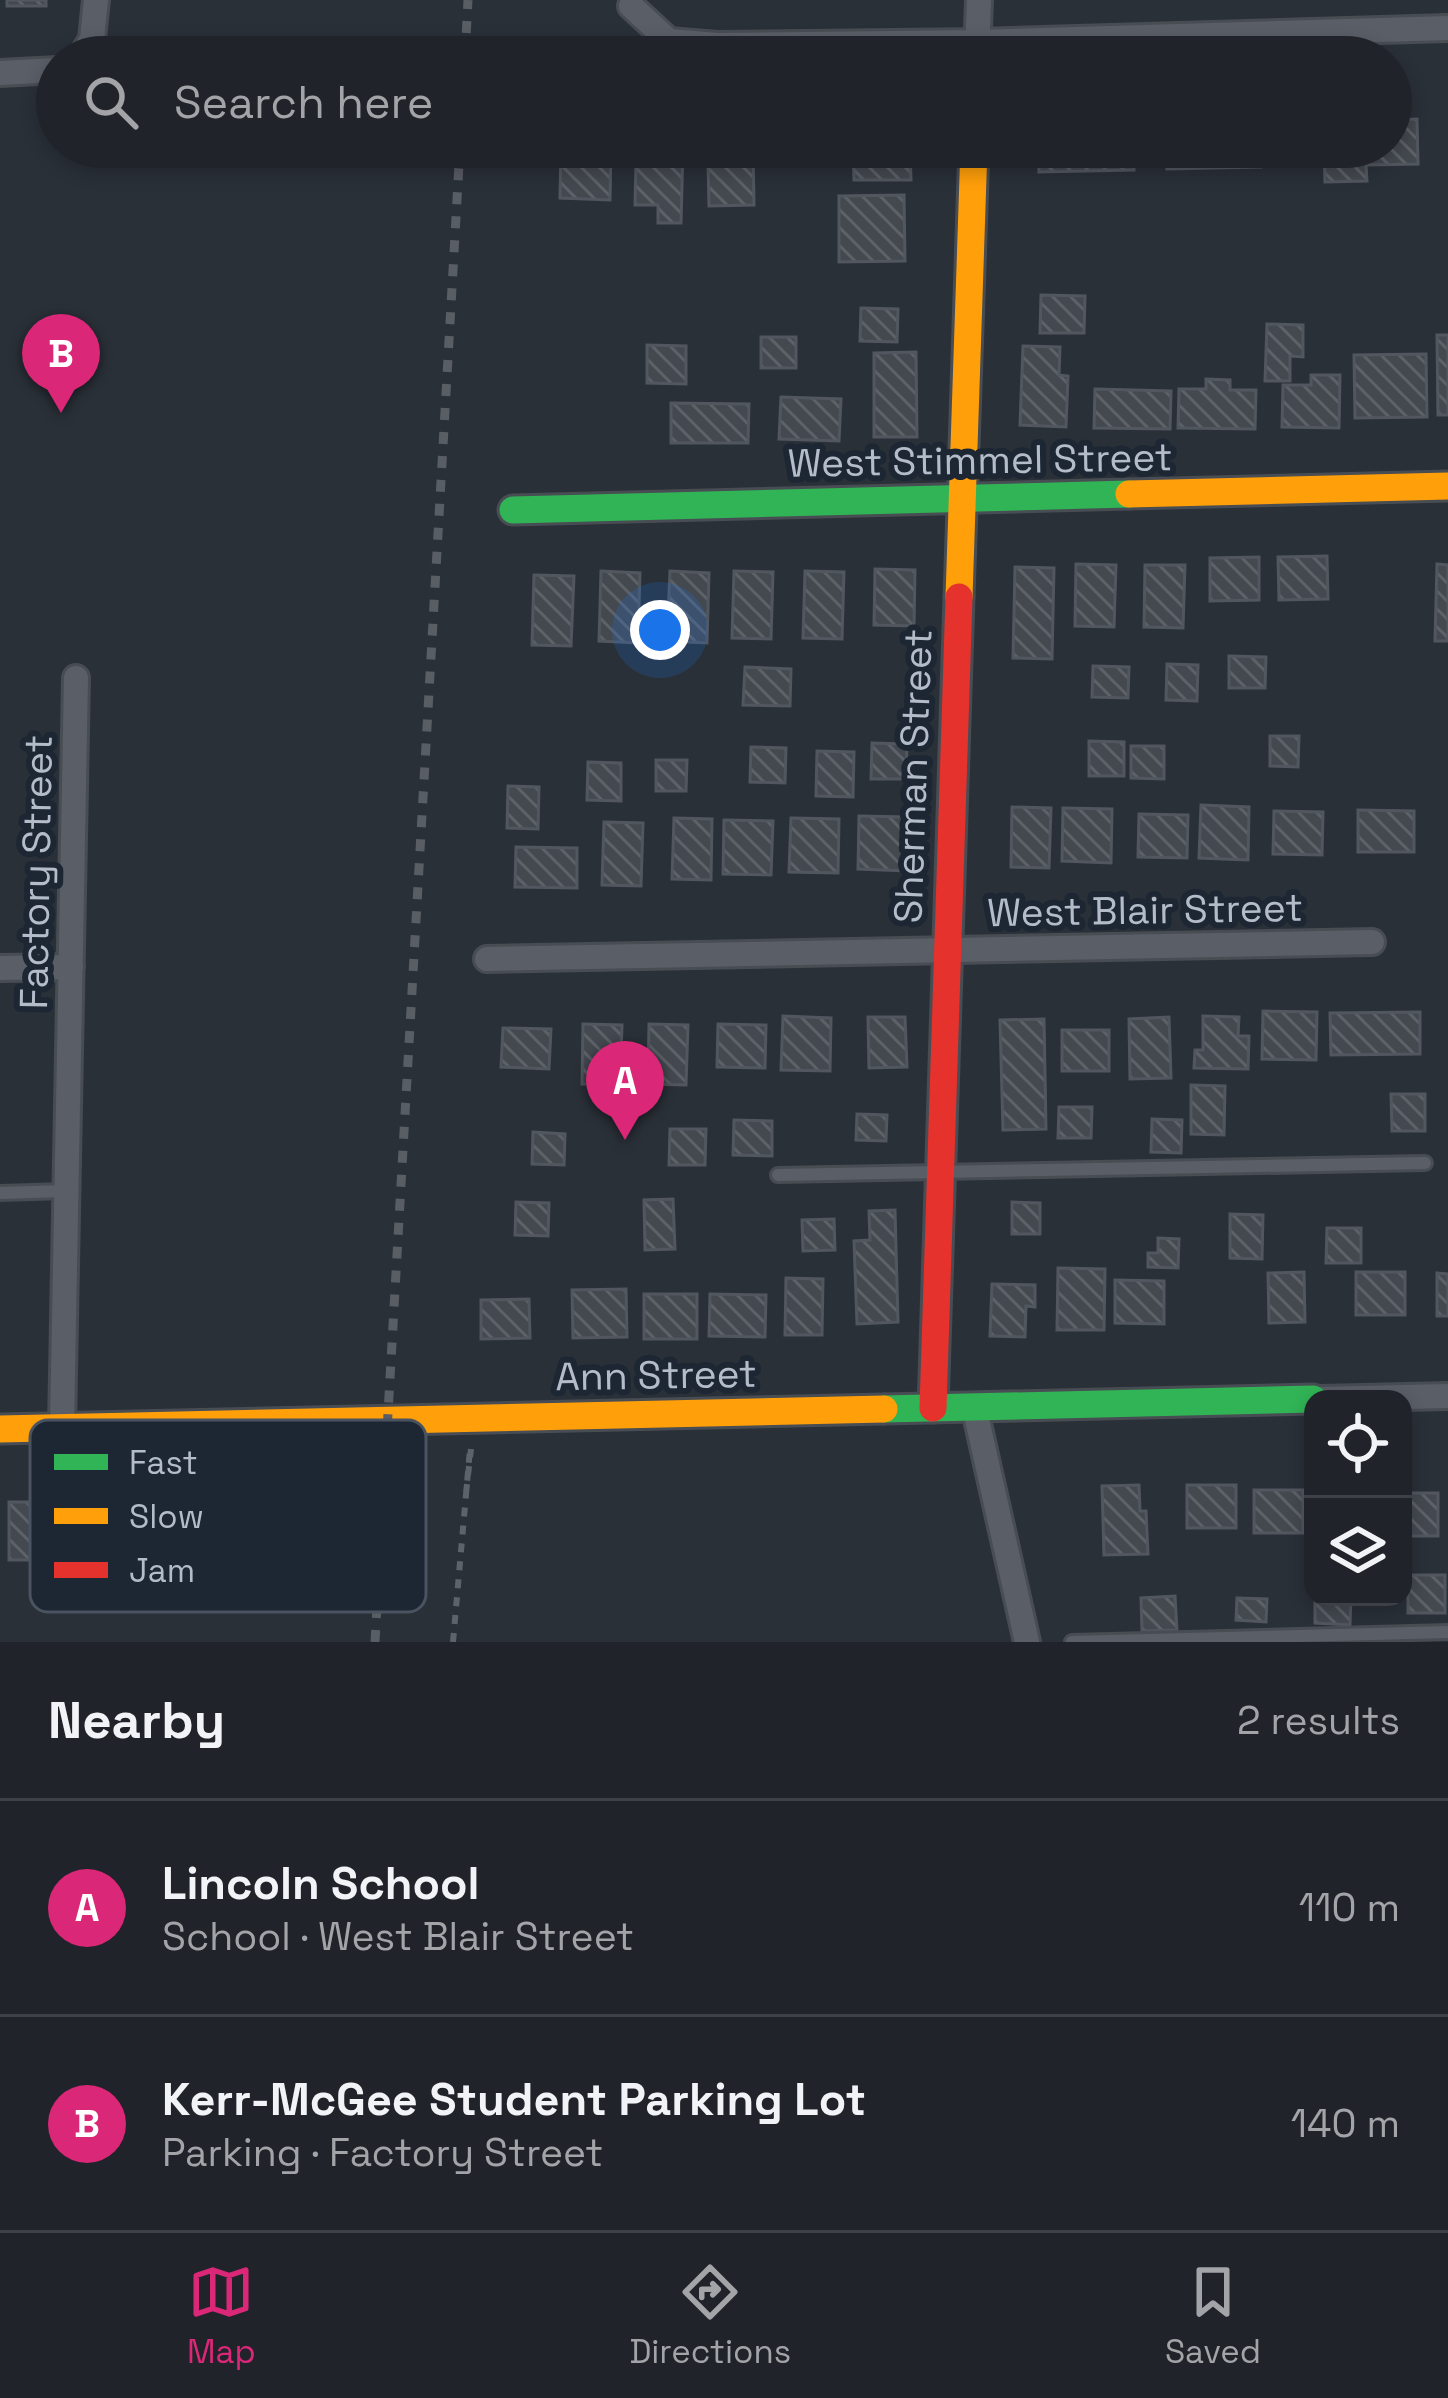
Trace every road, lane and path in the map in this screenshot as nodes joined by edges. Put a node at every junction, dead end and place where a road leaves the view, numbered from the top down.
1 (95, 0) edge
2 (979, 0) edge
3 (631, 6) dead end
4 (1448, 28) edge
5 (92, 36) edge
6 (664, 36) edge
7 (978, 36) edge
8 (1277, 36) edge
9 (36, 71) edge
10 (0, 73) edge
11 (973, 168) edge
12 (1448, 486) edge
13 (962, 499) junction
14 (514, 510) dead end
15 (76, 678) dead end
16 (1372, 943) dead end
17 (946, 949) junction
18 (488, 959) dead end
19 (71, 967) junction
20 (0, 968) edge
21 (1425, 1163) dead end
22 (938, 1171) junction
23 (778, 1175) dead end
24 (67, 1191) junction
25 (0, 1193) edge
26 (1448, 1396) edge
27 (1412, 1397) edge
28 (1304, 1399) edge
29 (974, 1406) junction
30 (933, 1408) junction
31 (475, 1419) junction
32 (62, 1420) edge
33 (423, 1420) edge
34 (30, 1428) edge
35 (0, 1429) edge
36 (1448, 1632) edge
37 (453, 1642) edge
38 (1027, 1642) edge
39 (1072, 1642) edge

1 - 5 street
2 - 7 street
3 - 6 street
4 - 8 street
9 - 10 street
11 - 13 street, Sherman Street
12 - 13 street, West Stimmel Street
13 - 14 street, West Stimmel Street
13 - 17 street, Sherman Street
15 - 19 street, Factory Street
16 - 17 street, West Blair Street
17 - 18 street, West Blair Street
17 - 22 street, Sherman Street
19 - 20 street
19 - 24 street, Factory Street
21 - 22 lane
22 - 23 lane
22 - 30 street, Sherman Street
24 - 25 lane
24 - 32 street, Factory Street
26 - 27 street, Ann Street
28 - 29 street, Ann Street
29 - 30 street, Ann Street
29 - 38 street
30 - 31 street, Ann Street
31 - 33 street, Ann Street
31 - 37 path
34 - 35 street, Ann Street
36 - 39 lane

